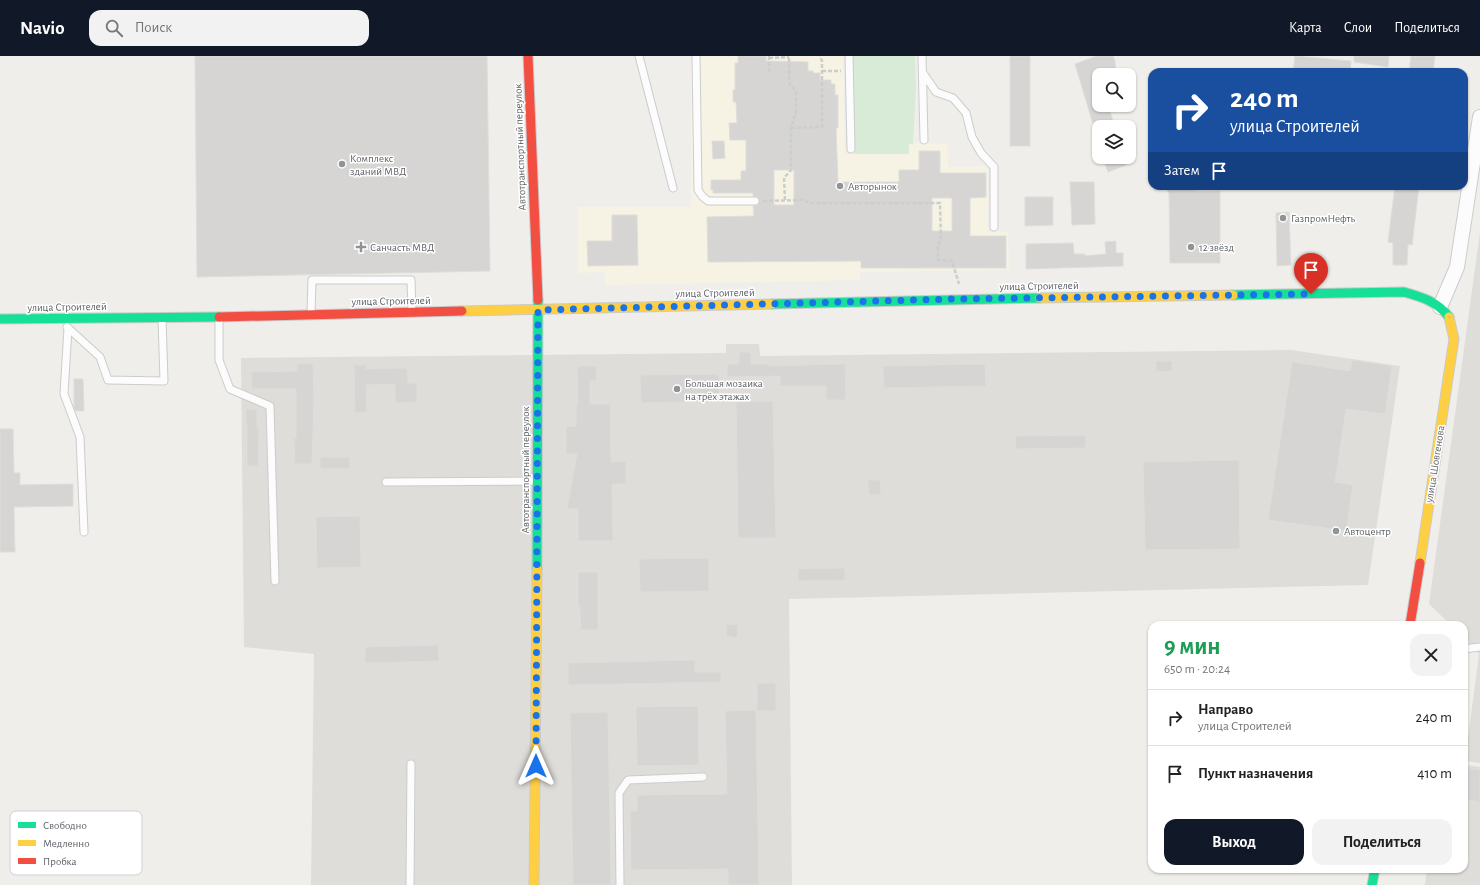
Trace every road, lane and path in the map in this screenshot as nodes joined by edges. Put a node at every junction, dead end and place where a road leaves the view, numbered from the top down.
1 (528, 56) edge
2 (639, 56) edge
3 (696, 56) edge
4 (820, 56) edge
5 (849, 56) edge
6 (922, 56) edge
7 (768, 57) edge
8 (789, 57) edge
9 (822, 71) junction
10 (849, 71) junction
11 (769, 72) dead end
12 (923, 73) junction
13 (1480, 117) edge
14 (791, 128) junction
15 (924, 140) dead end
16 (851, 149) dead end
17 (1476, 164) edge
18 (673, 188) dead end
19 (785, 200) junction
20 (756, 201) joint
21 (994, 227) dead end
22 (970, 299) junction
23 (1434, 303) junction
24 (538, 310) junction
25 (412, 313) junction
26 (311, 315) junction
27 (219, 317) junction
28 (162, 318) junction
29 (0, 319) edge
30 (58, 319) junction
31 (68, 328) junction
32 (537, 481) junction
33 (386, 482) dead end
34 (84, 532) dead end
35 (274, 581) dead end
36 (1411, 621) edge
37 (1480, 647) edge
38 (1468, 648) edge
39 (411, 764) dead end
40 (703, 777) dead end
41 (1374, 873) edge
42 (410, 885) edge
43 (534, 885) edge
44 (620, 885) edge
45 (1372, 885) edge

1 - 24 street, Автотранспортный переулок
2 - 18 lane
3 - 20 lane
4 - 9 path
5 - 10 lane
6 - 12 lane
7 - 8 path
7 - 11 path
8 - 14 path
9 - 10 path
9 - 14 path
10 - 16 lane
12 - 15 lane
12 - 21 lane
13 - 17 street
14 - 19 path
17 - 23 street
19 - 20 path
19 - 22 path
22 - 23 street, улица Строителей
22 - 24 street, улица Строителей
23 - 36 street, улица Шовгенова
24 - 25 street, улица Строителей
24 - 32 street, Автотранспортный переулок
25 - 26 street, улица Строителей
25 - 26 lane
26 - 27 street, улица Строителей
27 - 28 street, улица Строителей
27 - 35 lane
28 - 30 street, улица Строителей
28 - 31 lane
29 - 30 street, улица Строителей
30 - 31 lane
31 - 34 lane
32 - 33 lane
32 - 43 street, Автотранспортный переулок
37 - 38 lane
39 - 42 lane
40 - 44 lane
41 - 45 street

